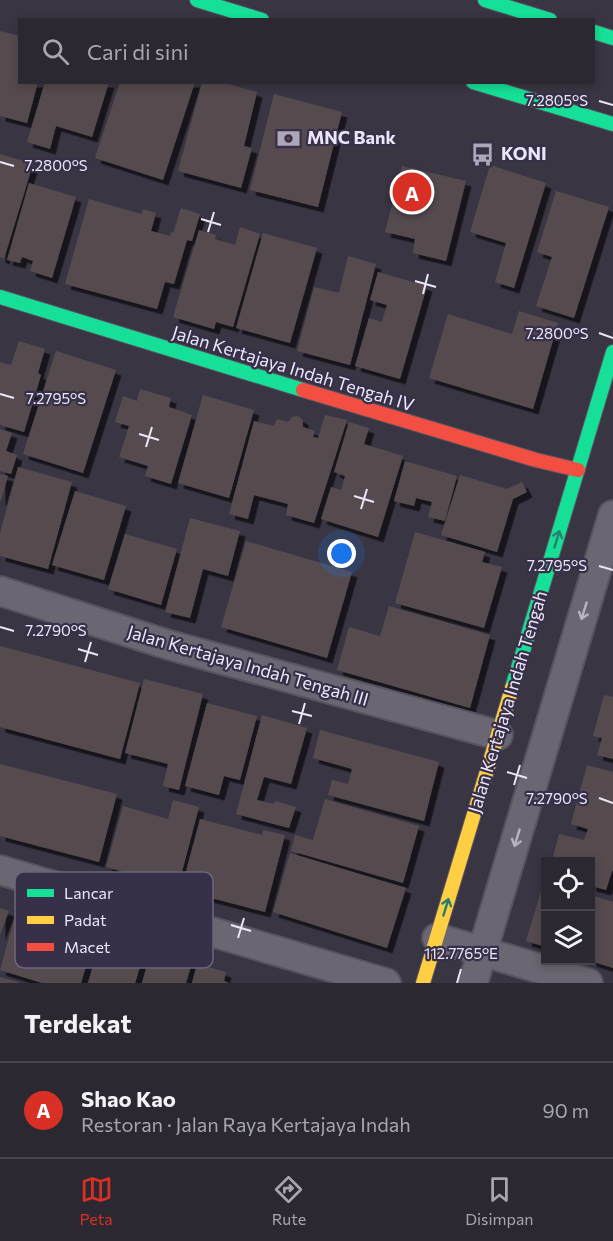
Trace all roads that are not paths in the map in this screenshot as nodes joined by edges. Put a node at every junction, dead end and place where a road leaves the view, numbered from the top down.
1 (197, 0) edge
2 (485, 0) edge
3 (256, 18) edge
4 (544, 18) edge
5 (595, 32) edge
6 (613, 38) edge
7 (480, 84) edge
8 (613, 124) edge
9 (0, 297) edge
10 (613, 352) edge
11 (578, 470) junction
12 (613, 515) edge
13 (0, 591) edge
14 (498, 735) junction
15 (0, 870) edge
16 (15, 874) edge
17 (213, 932) edge
18 (437, 938) junction
19 (483, 951) junction
20 (386, 983) edge
21 (423, 983) edge
22 (473, 983) edge
23 (588, 983) edge

1 - 3 street
2 - 4 street
5 - 6 street
7 - 8 street
9 - 11 street, Jalan Kertajaya Indah Tengah IV
10 - 11 street, Jalan Kertajaya Indah Tengah
14 -> 11 street, Jalan Kertajaya Indah Tengah
12 -> 19 street
13 - 14 street, Jalan Kertajaya Indah Tengah III
18 -> 14 street, Jalan Kertajaya Indah Tengah
15 - 16 street
17 - 20 street
18 - 19 street
18 - 21 street, Jalan Kertajaya Indah Tengah
19 - 22 street
19 - 23 street

